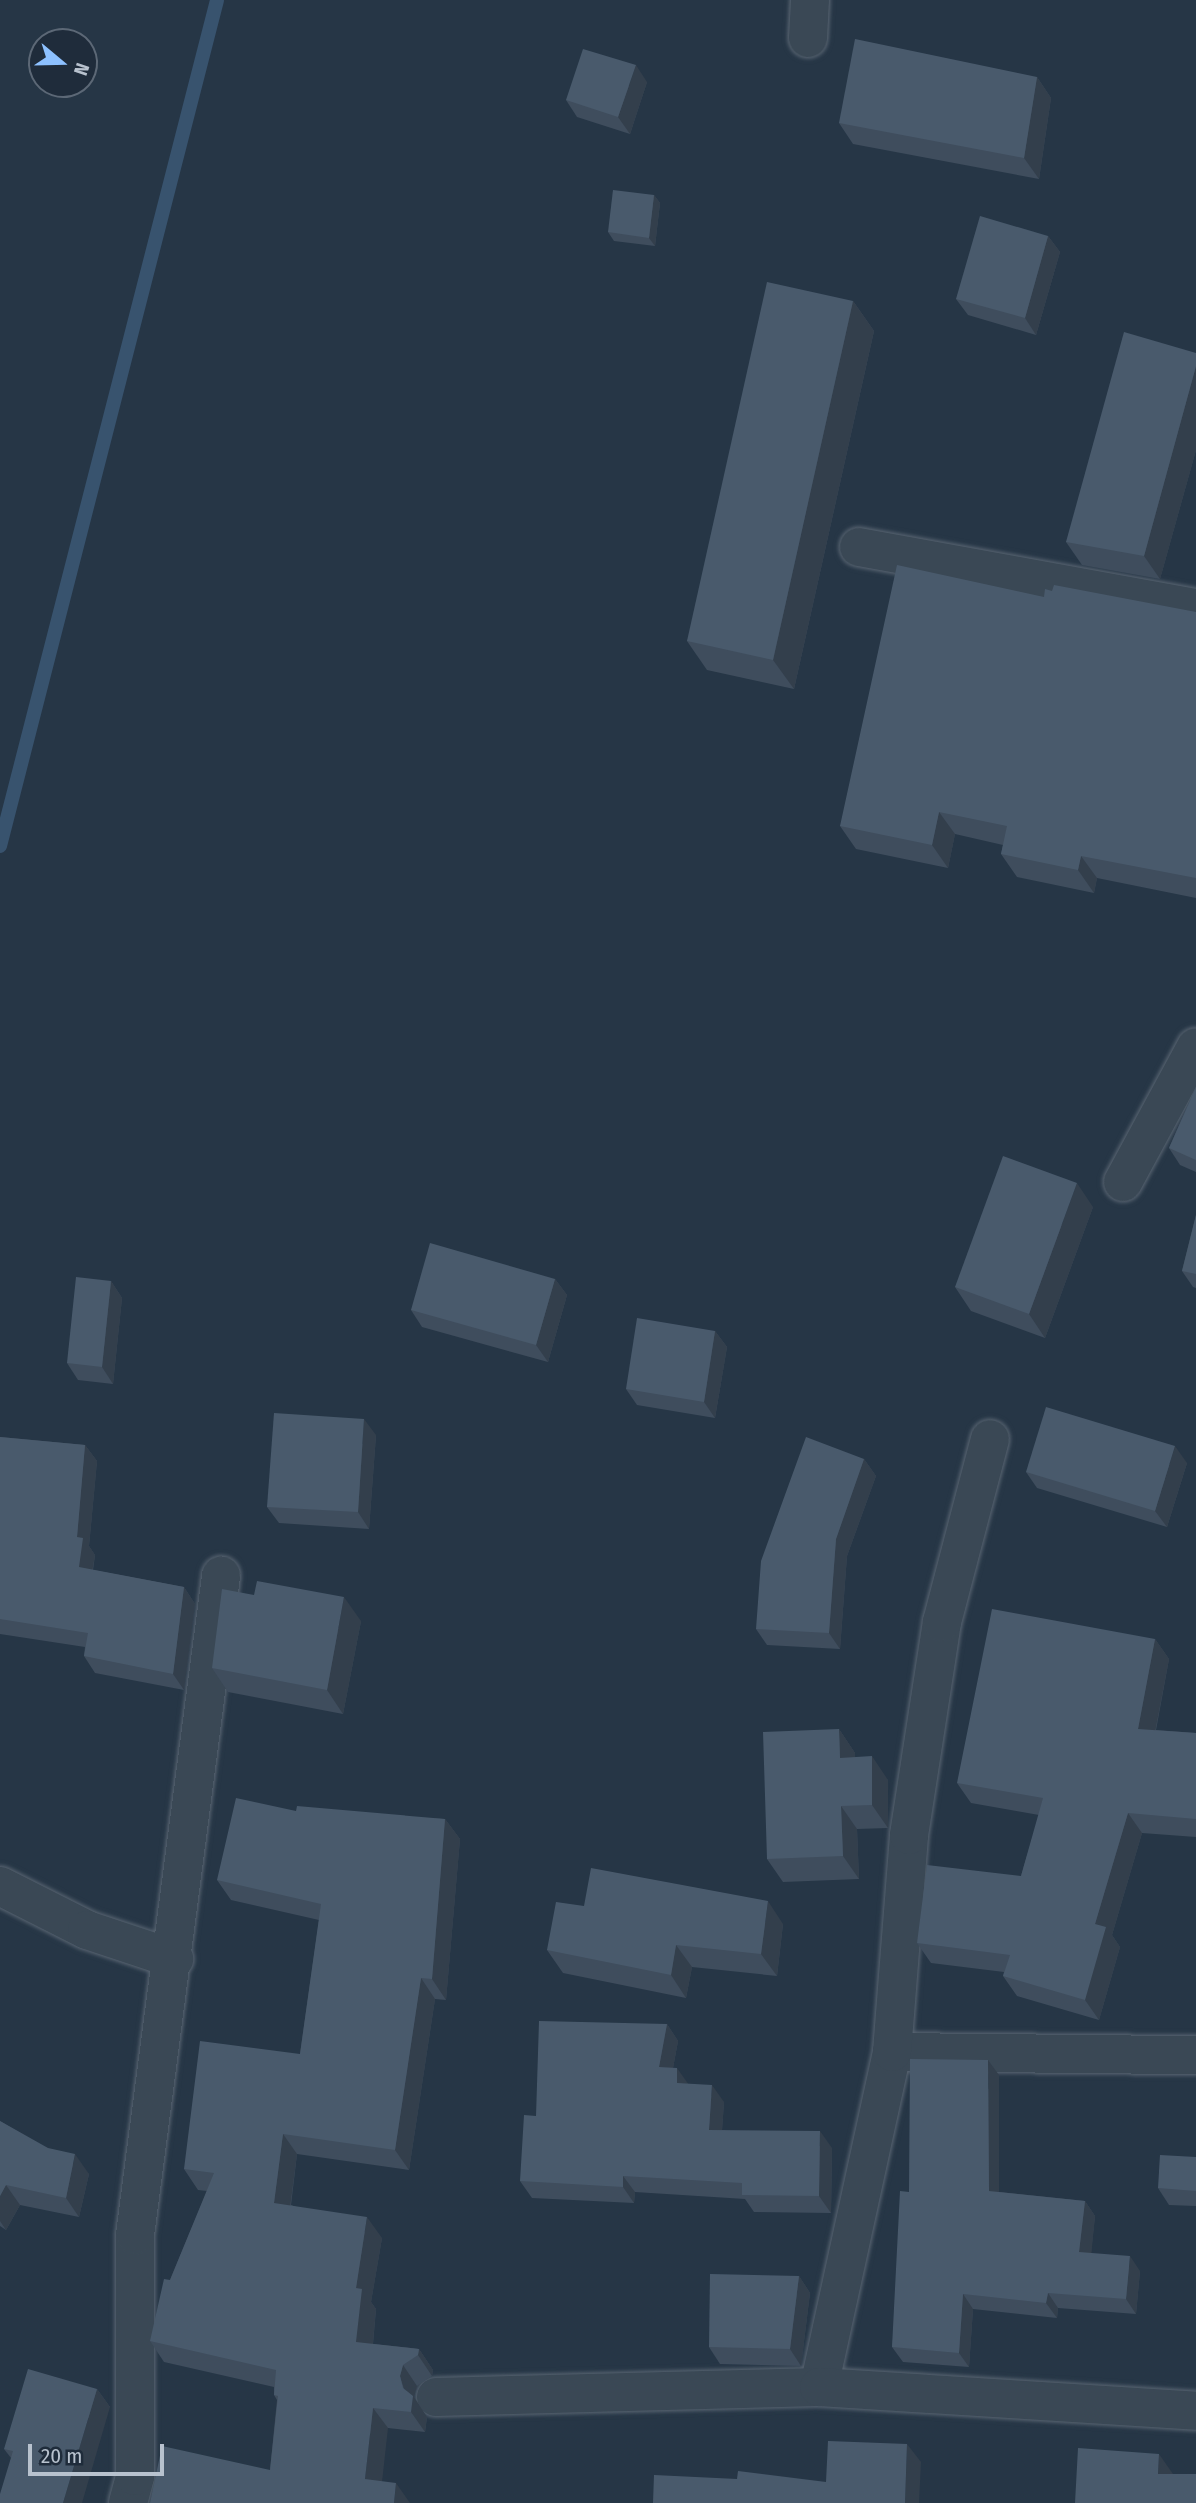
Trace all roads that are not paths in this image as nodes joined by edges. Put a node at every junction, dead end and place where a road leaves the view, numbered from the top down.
1 (810, 0) edge
2 (807, 38) dead end
3 (859, 547) dead end
4 (1196, 608) edge
5 (1196, 1047) edge
6 (1124, 1182) dead end
7 (990, 1439) dead end
8 (221, 1576) dead end
9 (0, 1886) edge
10 (174, 1959) junction
11 (892, 2052) junction
12 (1196, 2054) edge
13 (819, 2387) junction
14 (436, 2397) dead end
15 (1196, 2411) edge
16 (128, 2503) edge

1 - 2 street
3 - 4 street
5 - 6 street
7 - 11 street
8 - 10 street
9 - 10 street
10 - 16 street
11 - 12 street
11 - 13 street
13 - 14 street
13 - 15 street

